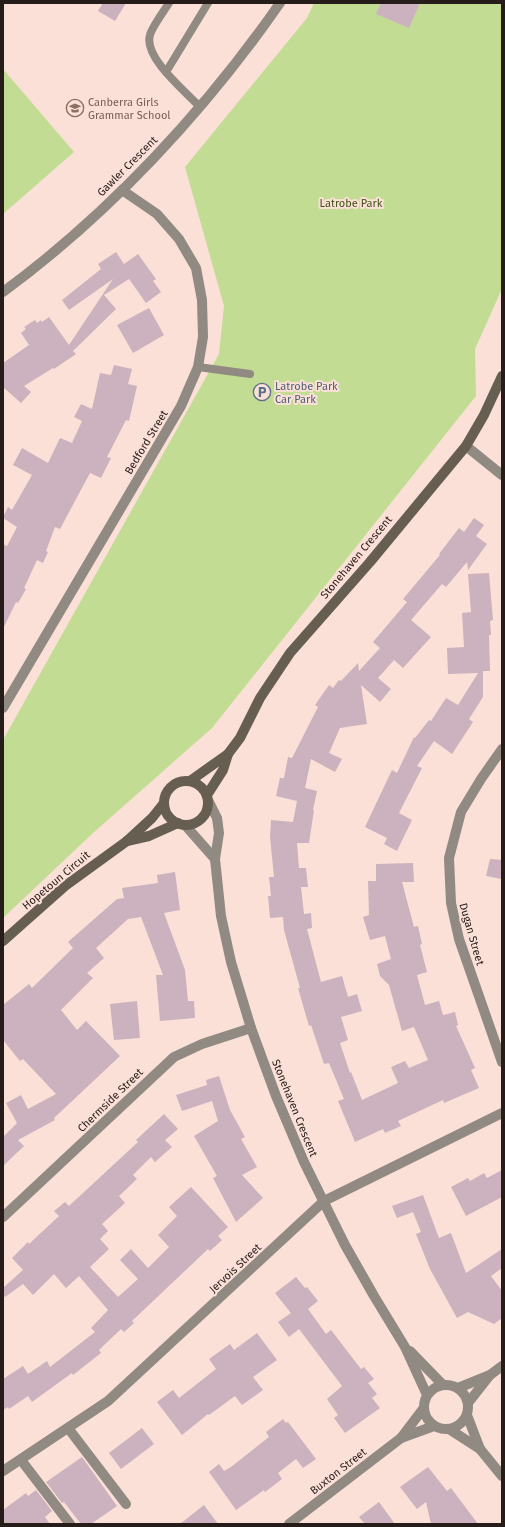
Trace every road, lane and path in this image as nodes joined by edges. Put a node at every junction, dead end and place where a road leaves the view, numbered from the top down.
1 (169, 3) edge
2 (208, 3) edge
3 (280, 3) edge
4 (166, 72) junction
5 (200, 107) junction
6 (122, 190) junction
7 (3, 292) edge
8 (198, 367) junction
9 (250, 374) dead end
10 (502, 376) edge
11 (466, 446) junction
12 (502, 475) edge
13 (3, 708) edge
14 (502, 749) edge
15 (228, 754) junction
16 (190, 781) junction
17 (208, 798) junction
18 (164, 803) junction
19 (181, 824) junction
20 (127, 841) junction
21 (215, 859) junction
22 (3, 941) edge
23 (251, 1028) junction
24 (502, 1062) edge
25 (502, 1113) edge
26 (324, 1201) junction
27 (3, 1217) edge
28 (405, 1347) junction
29 (502, 1366) edge
30 (490, 1375) junction
31 (443, 1385) junction
32 (458, 1388) junction
33 (427, 1395) junction
34 (468, 1402) junction
35 (423, 1409) junction
36 (466, 1415) junction
37 (434, 1426) junction
38 (68, 1428) junction
39 (449, 1429) junction
40 (401, 1438) junction
41 (480, 1449) junction
42 (21, 1460) junction
43 (3, 1471) edge
44 (502, 1476) edge
45 (126, 1504) dead end
46 (70, 1524) edge
47 (289, 1524) edge

1 - 4 lane
2 - 4 lane
3 - 5 street, Gawler Crescent
4 - 5 lane
5 - 6 street, Gawler Crescent
6 - 7 street, Gawler Crescent
6 - 8 street, Bedford Street
8 - 9 lane
8 - 13 street, Bedford Street
10 - 11 main road, Stonehaven Crescent
11 - 12 street
11 - 15 main road, Stonehaven Crescent
14 - 24 street, Dugan Street
15 - 16 main road, Stonehaven Crescent
15 - 17 main road, Stonehaven Crescent
16 - 17 main road
16 - 18 main road
17 - 19 main road
17 - 21 street, Stonehaven Crescent
18 - 19 main road
18 - 20 main road, Hopetoun Circuit
19 - 20 main road, Hopetoun Circuit
19 - 21 street
20 - 22 main road, Hopetoun Circuit
21 - 23 street, Stonehaven Crescent
23 - 26 street, Stonehaven Crescent
23 - 27 street, Chermside Street
25 - 26 street, Jervois Street
26 - 28 street, Stonehaven Crescent
26 - 38 street, Jervois Street
28 - 31 street, Stonehaven Crescent
28 - 33 street, Stonehaven Crescent
29 - 30 street
30 - 32 street
30 - 34 street
31 - 32 street
31 - 33 street
32 - 34 street
33 - 35 street
34 - 36 street
35 - 37 street
35 - 40 street, Buxton Street
36 - 39 street
36 - 41 street
37 - 39 street
37 - 40 street, Buxton Street
38 - 42 street, Jervois Street
38 - 45 street
39 - 41 street
40 - 47 street, Buxton Street
41 - 44 street
42 - 43 street, Jervois Street
42 - 46 street

